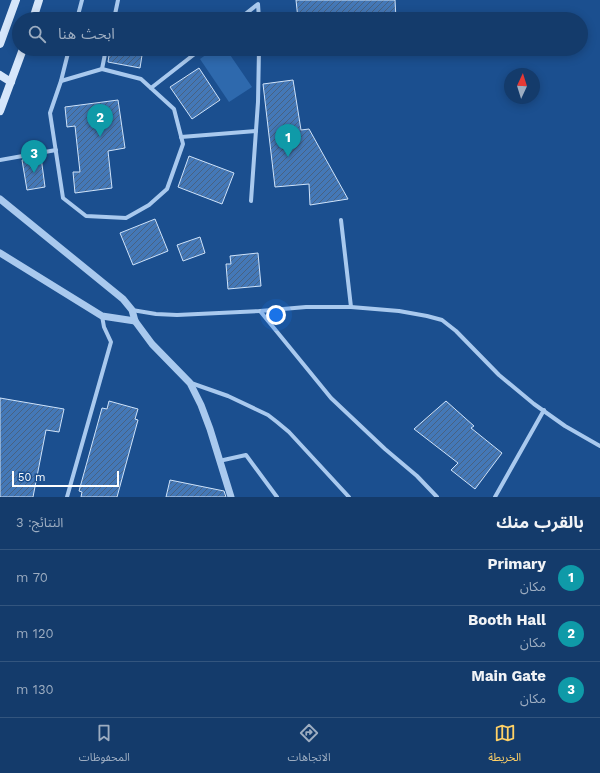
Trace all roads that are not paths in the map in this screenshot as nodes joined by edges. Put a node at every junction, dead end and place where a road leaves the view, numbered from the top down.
1 (16, 0) edge
2 (39, 0) edge
3 (82, 0) edge
4 (118, 0) edge
5 (35, 12) edge
6 (79, 12) edge
7 (115, 12) edge
8 (248, 12) edge
9 (259, 12) edge
10 (0, 44) edge
11 (20, 56) edge
12 (67, 56) edge
13 (105, 56) edge
14 (192, 56) edge
15 (259, 56) edge
16 (102, 69) junction
17 (0, 75) edge
18 (61, 81) junction
19 (11, 82) junction
20 (151, 88) junction
21 (0, 111) edge
22 (256, 131) junction
23 (181, 137) junction
24 (56, 150) junction
25 (0, 160) edge
26 (0, 198) edge
27 (251, 201) dead end
28 (341, 220) dead end
29 (0, 253) edge
30 (352, 307) junction
31 (132, 310) junction
32 (260, 311) junction
33 (102, 316) junction
34 (135, 321) junction
35 (190, 383) junction
36 (544, 410) junction
37 (600, 446) edge
38 (220, 461) junction
39 (67, 497) edge
40 (231, 497) edge
41 (277, 497) edge
42 (349, 497) edge
43 (437, 497) edge
44 (495, 497) edge

1 - 10 main road
2 - 5 main road
3 - 6 street
4 - 7 street
8 - 9 street
11 - 19 main road
12 - 18 street
13 - 16 street
14 - 20 street
15 - 22 street
16 - 18 street
16 - 20 street
17 - 19 main road
18 - 24 street
19 - 21 main road
20 - 23 street
22 - 23 street
22 - 27 street
23 - 24 street
24 - 25 street
26 - 31 street
28 - 30 street
29 - 33 street
30 - 32 street
30 - 36 street
31 - 32 street
31 - 34 street
32 - 43 street
33 - 34 street
33 - 39 street
34 - 35 street
35 - 38 street
35 - 42 street
36 - 37 street
36 - 44 street
38 - 40 street
38 - 41 street

